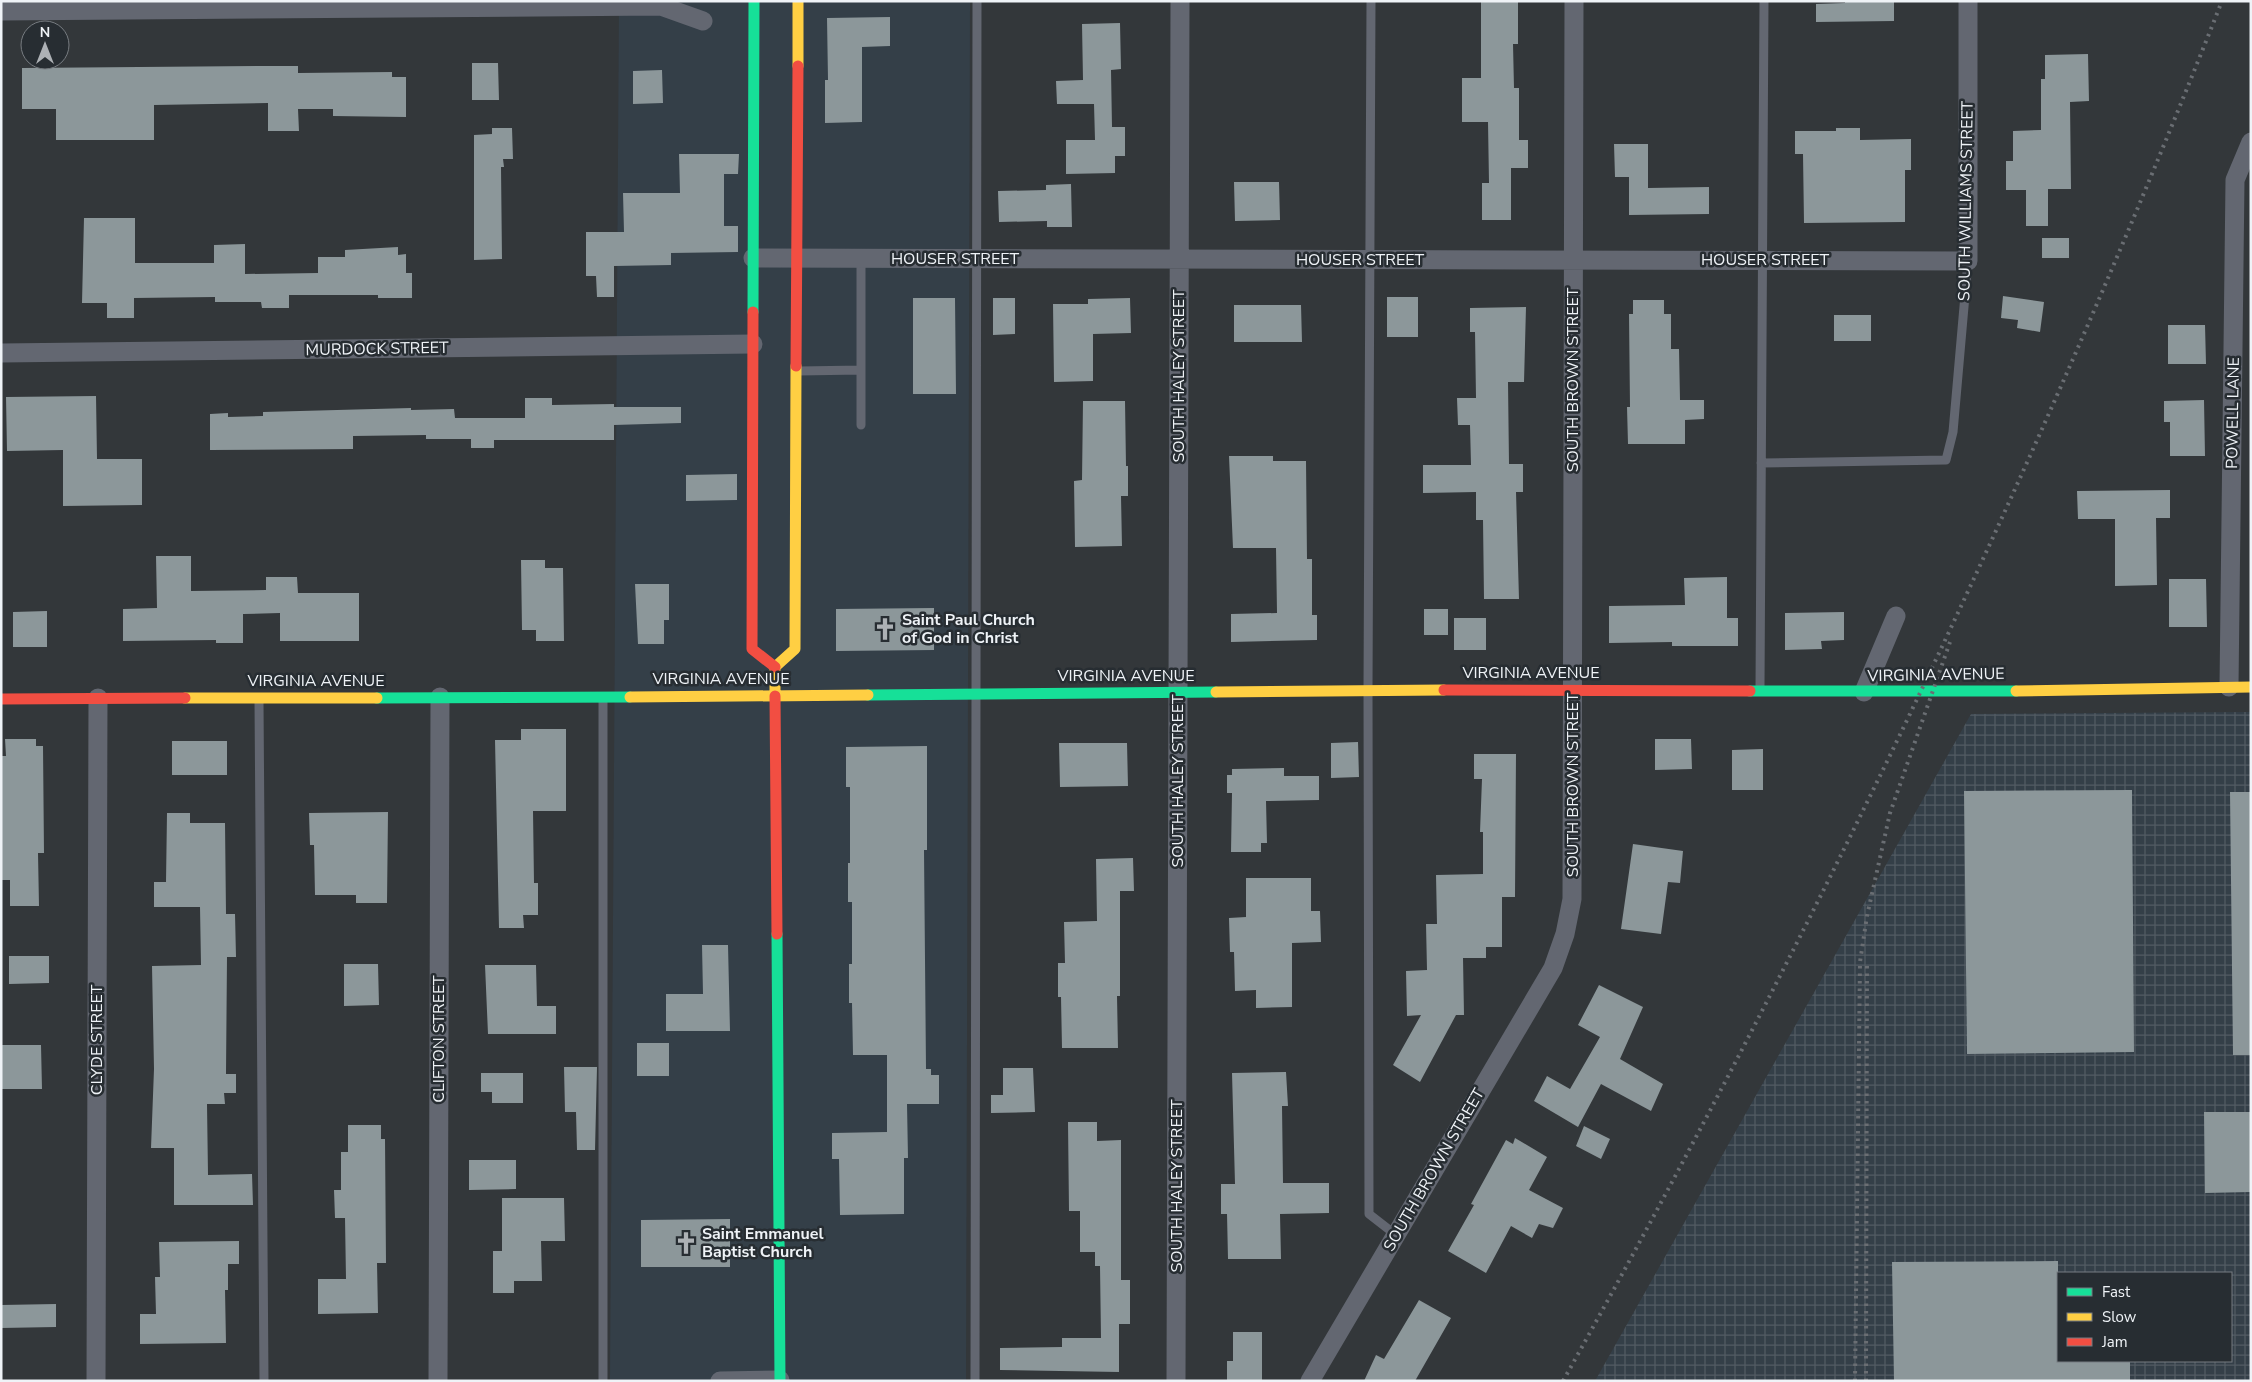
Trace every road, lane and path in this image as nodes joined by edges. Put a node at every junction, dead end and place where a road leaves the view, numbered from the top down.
1 (754, 1) edge
2 (798, 1) edge
3 (977, 1) edge
4 (1180, 1) edge
5 (1371, 1) edge
6 (1574, 1) edge
7 (1764, 1) edge
8 (1968, 1) edge
9 (1, 11) edge
10 (704, 21) dead end
11 (2251, 142) edge
12 (753, 258) junction
13 (797, 258) junction
14 (861, 258) junction
15 (976, 259) junction
16 (1179, 259) junction
17 (1370, 260) junction
18 (1573, 260) junction
19 (1762, 260) junction
20 (1968, 261) junction
21 (753, 344) junction
22 (1, 353) edge
23 (861, 370) junction
24 (796, 371) junction
25 (861, 426) dead end
26 (1761, 463) junction
27 (1896, 616) dead end
28 (775, 667) junction
29 (2229, 687) junction
30 (2251, 687) edge
31 (1573, 689) junction
32 (1368, 690) junction
33 (1760, 691) junction
34 (1179, 692) junction
35 (1864, 692) junction
36 (975, 693) junction
37 (440, 696) junction
38 (603, 696) junction
39 (776, 696) junction
40 (98, 698) junction
41 (259, 698) junction
42 (1, 699) edge
43 (1396, 1234) junction
44 (780, 1380) edge
45 (96, 1381) edge
46 (264, 1381) edge
47 (438, 1381) edge
48 (603, 1381) edge
49 (720, 1381) edge
50 (975, 1381) edge
51 (1176, 1381) edge
52 (1310, 1381) edge

1 - 12 street
2 - 13 street
3 - 15 lane
4 - 16 street, SOUTH HALEY STREET
5 - 17 lane
6 - 18 street, SOUTH BROWN STREET
7 - 19 lane
8 - 20 street, SOUTH WILLIAMS STREET
9 - 10 street
11 - 29 street, POWELL LANE
12 - 13 street, HOUSER STREET
12 - 21 street
13 - 14 street, HOUSER STREET
13 - 24 street
14 - 15 street, HOUSER STREET
14 - 23 lane
15 - 16 street, HOUSER STREET
15 - 36 lane
16 - 17 street, HOUSER STREET
16 - 34 street, SOUTH HALEY STREET
17 - 18 street, HOUSER STREET
17 - 32 lane
18 - 19 street, HOUSER STREET
18 - 31 street, SOUTH BROWN STREET
19 - 20 street, HOUSER STREET
19 - 26 lane
20 - 26 lane, SOUTH WILLIAMS STREET
21 - 22 street, MURDOCK STREET
21 - 28 street
23 - 24 lane
23 - 25 lane
24 - 28 street
26 - 33 lane
27 - 35 street
28 - 39 street
29 - 30 street, VIRGINIA AVENUE
29 - 35 street, VIRGINIA AVENUE
31 - 32 street, VIRGINIA AVENUE
31 - 33 street, VIRGINIA AVENUE
31 - 43 street, SOUTH BROWN STREET
32 - 34 street, VIRGINIA AVENUE
32 - 43 lane
33 - 35 street, VIRGINIA AVENUE
34 - 36 street, VIRGINIA AVENUE
34 - 51 street, SOUTH HALEY STREET
36 - 39 street, VIRGINIA AVENUE
36 - 50 lane
37 - 38 street, VIRGINIA AVENUE
37 - 41 street, VIRGINIA AVENUE
37 - 47 street, CLIFTON STREET
38 - 39 street, VIRGINIA AVENUE
38 - 48 lane
39 - 44 street
40 - 41 street, VIRGINIA AVENUE
40 - 42 street, VIRGINIA AVENUE
40 - 45 street, CLYDE STREET
41 - 46 lane
43 - 52 street, SOUTH BROWN STREET
44 - 49 street

